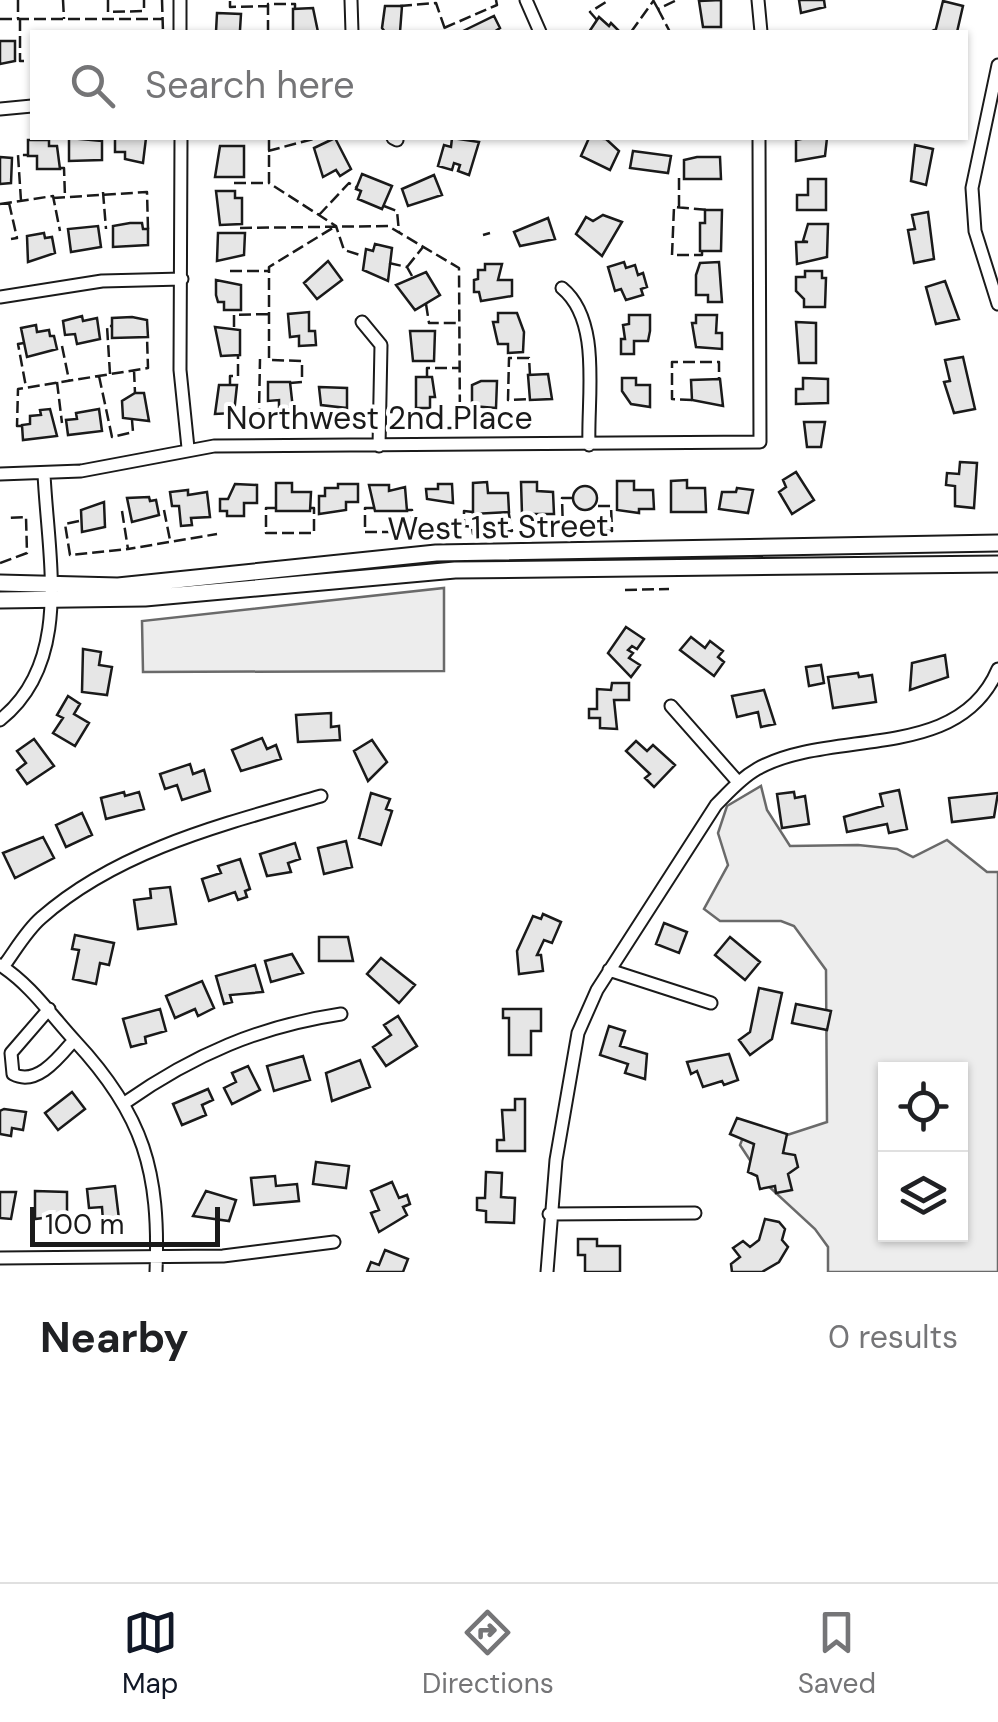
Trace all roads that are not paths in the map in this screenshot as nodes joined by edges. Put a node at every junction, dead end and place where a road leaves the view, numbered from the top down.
1 (180, 0) edge
2 (351, 0) edge
3 (526, 0) edge
4 (758, 0) edge
5 (180, 30) edge
6 (352, 30) edge
7 (539, 30) edge
8 (761, 30) edge
9 (998, 65) edge
10 (30, 106) edge
11 (0, 108) edge
12 (181, 140) edge
13 (760, 140) edge
14 (182, 279) junction
15 (562, 288) dead end
16 (0, 297) edge
17 (998, 304) edge
18 (362, 322) dead end
19 (588, 445) junction
20 (379, 446) junction
21 (188, 448) junction
22 (0, 474) edge
23 (44, 474) junction
24 (998, 543) edge
25 (998, 564) edge
26 (0, 583) edge
27 (49, 591) junction
28 (0, 600) edge
29 (997, 673) edge
30 (671, 706) dead end
31 (0, 720) edge
32 (738, 782) junction
33 (321, 796) dead end
34 (2, 966) edge
35 (610, 970) junction
36 (711, 1003) dead end
37 (49, 1009) junction
38 (341, 1014) dead end
39 (74, 1040) junction
40 (126, 1102) junction
41 (550, 1214) junction
42 (695, 1214) dead end
43 (334, 1242) dead end
44 (156, 1257) junction
45 (0, 1258) edge
46 (156, 1272) edge
47 (547, 1272) edge

1 - 5 street
2 - 6 street
3 - 7 street
4 - 8 street
9 - 17 street
10 - 11 street
12 - 14 street
13 - 19 street, Northwest 2nd Place
14 - 16 street
14 - 21 street
15 - 19 street
18 - 20 street
19 - 20 street, Northwest 2nd Place
20 - 21 street, Northwest 2nd Place
21 - 23 street, Northwest 2nd Place
22 - 23 street, Northwest 2nd Place
23 - 27 street
24 - 27 main road, West 1st Street
25 - 27 main road, West 1st Street
26 - 27 main road, West 1st Street
27 - 28 main road, West 1st Street
27 - 31 street
29 - 32 street
30 - 32 street
32 - 35 street
33 - 34 street
34 - 37 street
35 - 36 street
35 - 41 street
37 - 39 street
37 - 39 street
38 - 40 street
39 - 40 street
40 - 44 street
41 - 42 street
41 - 47 street
43 - 44 street
44 - 45 street
44 - 46 street

